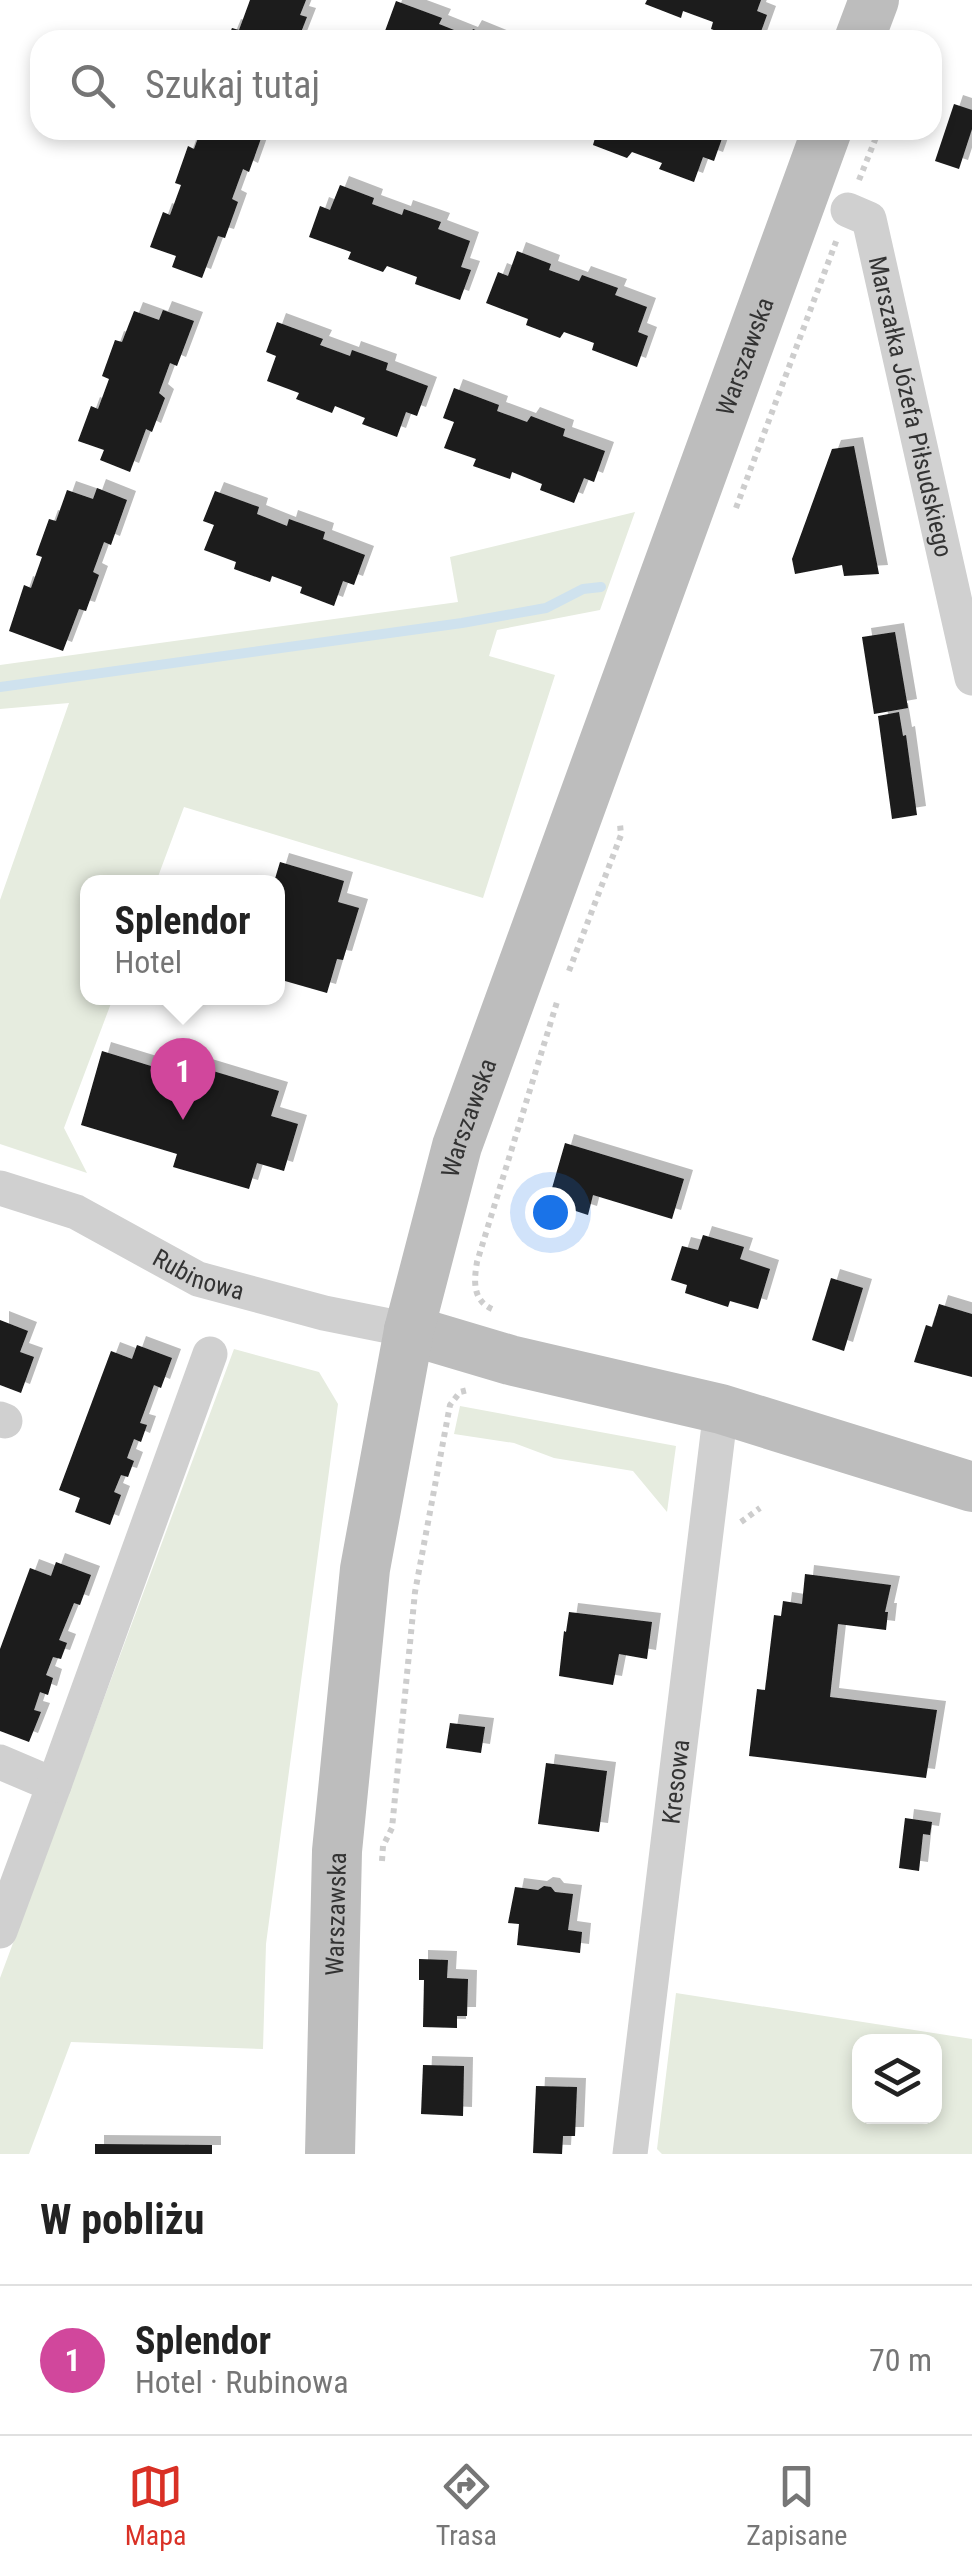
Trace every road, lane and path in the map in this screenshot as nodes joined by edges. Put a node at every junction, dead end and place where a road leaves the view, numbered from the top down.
1 (874, 0) edge
2 (863, 30) edge
3 (822, 140) edge
4 (874, 140) edge
5 (848, 210) joint
6 (972, 678) edge
7 (0, 1188) edge
8 (409, 1330) junction
9 (210, 1354) dead end
10 (484, 1395) dead end
11 (722, 1409) junction
12 (972, 1487) edge
13 (0, 1762) edge
14 (54, 1785) junction
15 (380, 1878) dead end
16 (0, 1931) edge
17 (330, 2154) edge
18 (630, 2154) edge

1 - 2 main road
3 - 8 main road, Warszawska
4 - 5 path
5 - 6 street, Marszałka Józefa Piłsudskiego
7 - 8 street, Rubinowa
8 - 11 main road
8 - 17 main road, Warszawska
9 - 14 street
10 - 15 path
11 - 12 main road
11 - 18 street, Kresowa
13 - 14 street
14 - 16 street

